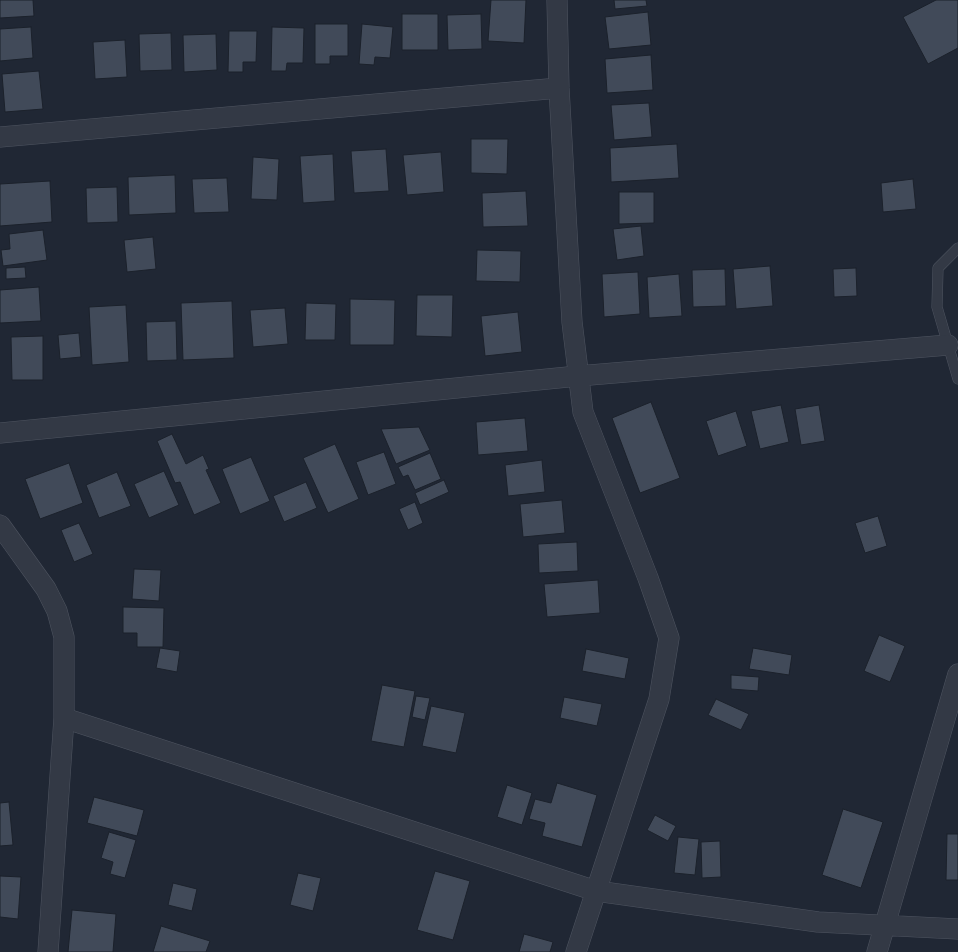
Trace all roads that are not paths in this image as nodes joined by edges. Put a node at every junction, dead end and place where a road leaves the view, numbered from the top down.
1 (557, 0) edge
2 (559, 88) junction
3 (0, 137) edge
4 (958, 248) edge
5 (948, 345) junction
6 (578, 376) junction
7 (958, 379) edge
8 (0, 432) edge
9 (0, 525) edge
10 (958, 674) edge
11 (64, 718) junction
12 (596, 891) junction
13 (885, 926) junction
14 (958, 929) edge
15 (48, 952) edge
16 (576, 952) edge
17 (877, 952) edge

1 - 2 street
2 - 3 street
2 - 6 street
4 - 5 lane
5 - 6 street
5 - 7 lane
6 - 8 street
6 - 12 street
9 - 11 street
10 - 13 street
11 - 12 street
11 - 15 street
12 - 13 street
12 - 16 street
13 - 14 street
13 - 17 street

